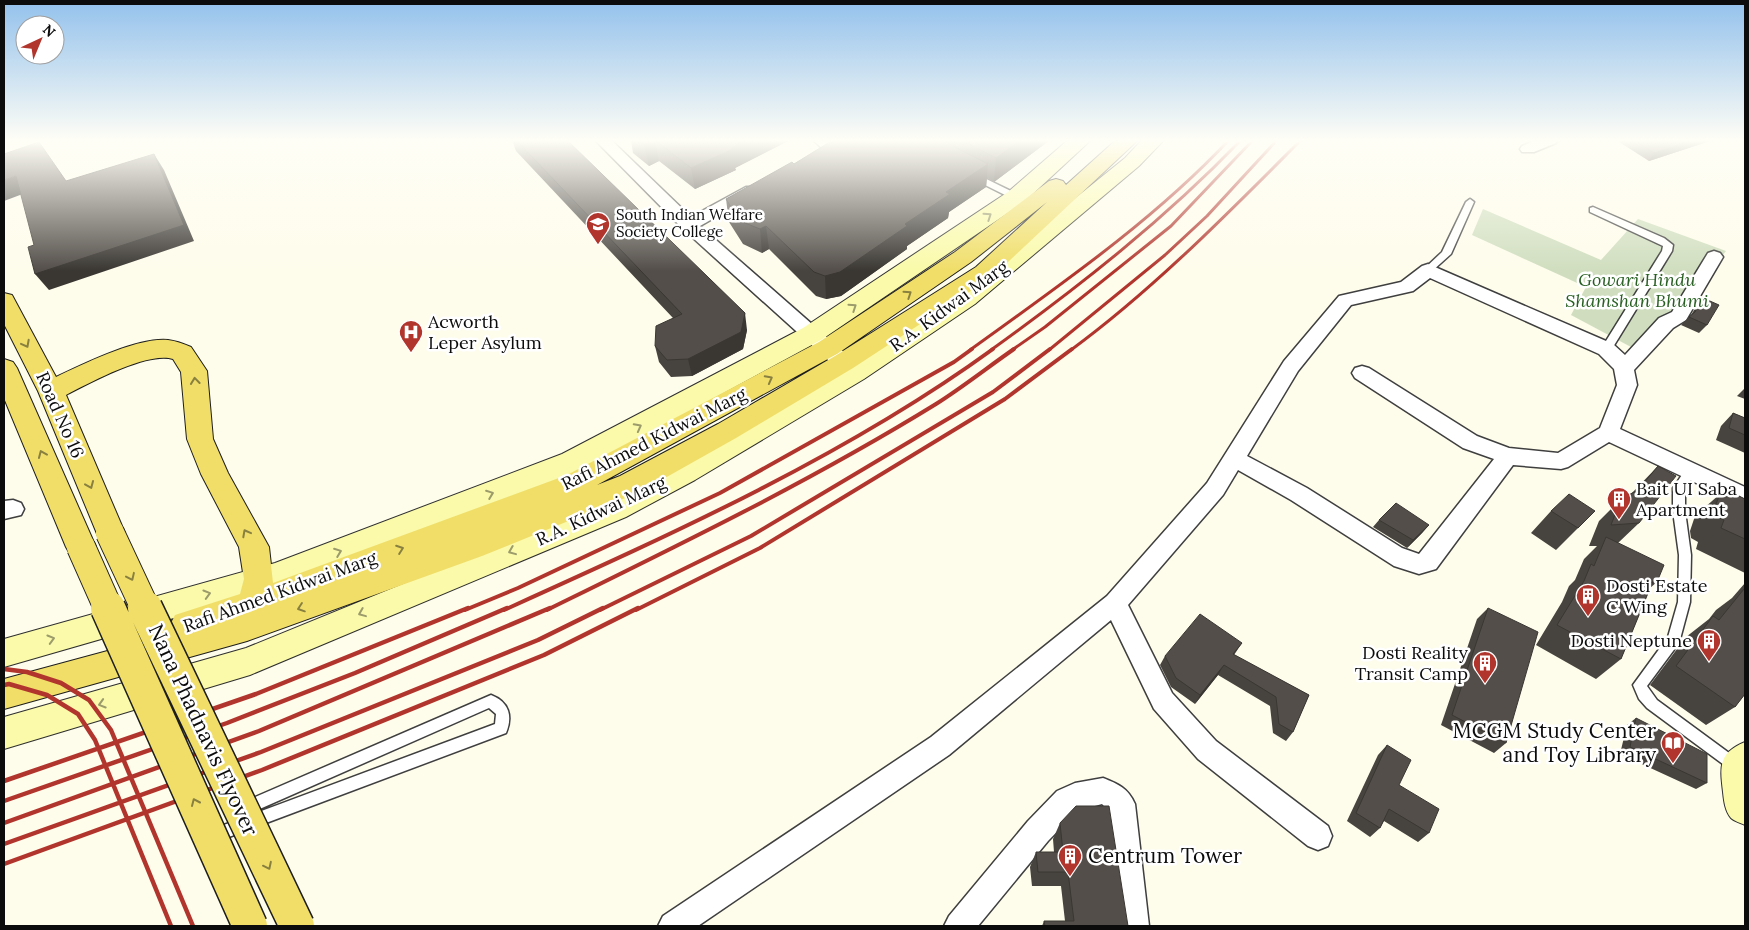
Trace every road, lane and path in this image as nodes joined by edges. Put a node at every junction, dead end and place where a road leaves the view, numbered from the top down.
1 (646, 183) edge
2 (988, 183) edge
3 (1032, 183) edge
4 (1057, 183) edge
5 (1081, 183) edge
6 (1106, 183) edge
7 (764, 184) edge
8 (1016, 197) junction
9 (1470, 202) dead end
10 (1593, 210) dead end
11 (689, 225) junction
12 (1714, 257) dead end
13 (1428, 270) junction
14 (4, 301) edge
15 (1606, 349) junction
16 (835, 354) junction
17 (4, 368) edge
18 (1625, 368) junction
19 (1362, 373) dead end
20 (51, 391) junction
21 (1608, 433) junction
22 (1508, 456) junction
23 (1233, 458) junction
24 (1690, 472) junction
25 (1745, 497) edge
26 (110, 533) joint
27 (81, 548) joint
28 (252, 603) junction
29 (1115, 604) junction
30 (4, 653) edge
31 (250, 661) junction
32 (4, 674) edge
33 (4, 694) edge
34 (4, 733) edge
35 (1741, 764) edge
36 (1745, 807) edge
37 (240, 810) junction
38 (1318, 836) dead end
39 (196, 842) dead end
40 (250, 926) edge
41 (297, 926) edge
42 (673, 926) edge
43 (959, 926) edge
44 (1134, 926) edge

1 - 11 street
2 - 8 lane
3 - 8 street, R.A. Kidwai Marg
16 -> 4 main road
5 - 16 main road
6 - 16 street, R.A. Kidwai Marg
7 - 11 street
16 -> 8 street, R.A. Kidwai Marg
9 - 13 lane
10 - 15 lane
11 - 16 street
12 - 18 street
13 - 15 street
13 - 23 street
14 -> 20 main road, Road No 16
15 - 18 street
28 -> 16 street, R.A. Kidwai Marg
16 -> 28 main road
16 -> 31 street, R.A. Kidwai Marg
27 -> 17 main road, Road No 16
18 - 21 street
19 - 22 street
20 -> 26 main road, Road No 16
28 -> 20 main road
21 - 22 street
21 - 24 street
22 - 23 street
23 - 29 street
24 - 25 street
24 - 35 lane
26 -> 37 main road, Nana Phadnavis Flyover, bridge
40 -> 27 main road, Nana Phadnavis Flyover, bridge
30 -> 28 street, R.A. Kidwai Marg
28 - 31 street
28 - 32 main road, Rafi Ahmed Kidwai Marg
28 - 33 main road
29 - 38 street
29 - 42 street
31 -> 34 street, R.A. Kidwai Marg
35 - 36 street
37 - 39 lane
37 -> 41 main road, Nana Phadnavis Flyover, bridge
43 - 44 street

